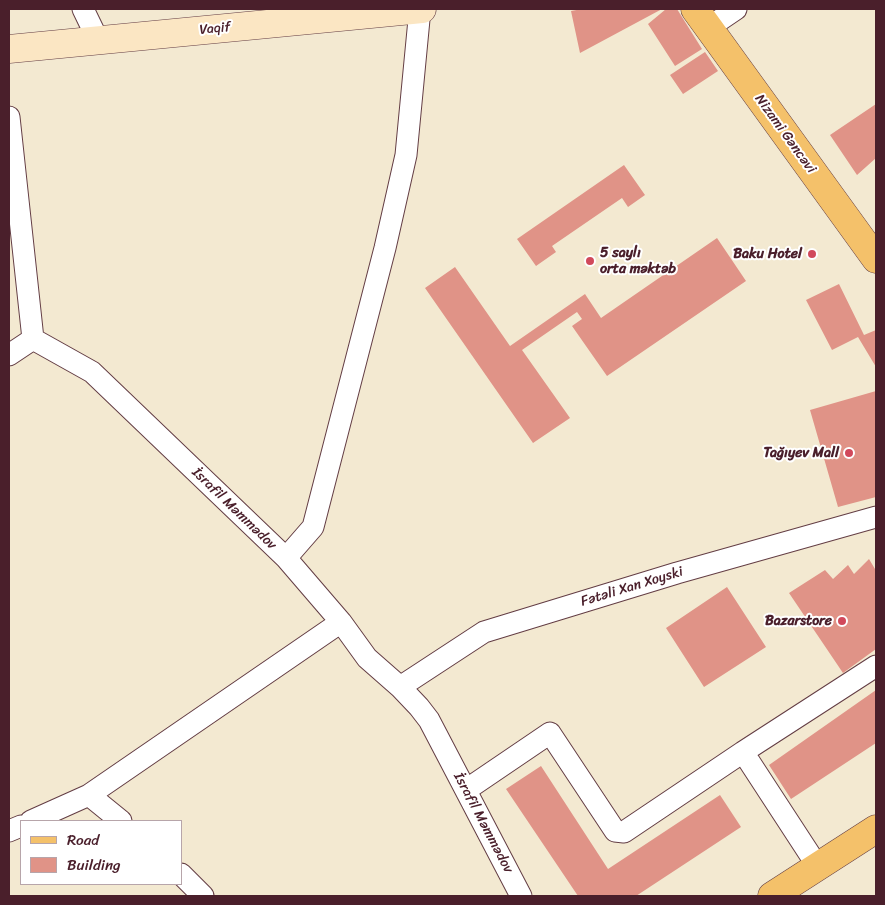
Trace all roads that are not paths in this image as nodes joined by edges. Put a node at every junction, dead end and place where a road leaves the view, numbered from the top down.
1 (83, 9) edge
2 (421, 9) edge
3 (736, 9) edge
4 (702, 18) edge
5 (98, 40) junction
6 (9, 49) edge
7 (9, 118) edge
8 (876, 260) edge
9 (32, 339) junction
10 (9, 355) edge
11 (876, 517) edge
12 (286, 558) junction
13 (341, 622) junction
14 (876, 666) edge
15 (400, 687) junction
16 (743, 752) junction
17 (466, 790) junction
18 (89, 795) junction
19 (33, 820) edge
20 (120, 820) edge
21 (876, 828) edge
22 (818, 867) junction
23 (182, 875) edge
24 (203, 896) edge
25 (521, 896) edge
26 (772, 896) edge

1 - 5 street
2 - 5 street, Vaqif
2 - 12 street
3 - 4 street
4 - 8 main road, Nizami Gəncəvi
5 - 6 street, Vaqif
7 - 9 street
9 - 10 street
9 - 12 street, İsrafil Məmmədov
11 - 15 street, Fətəli Xan Xoyski
12 - 13 street, İsrafil Məmmədov
13 - 15 street, İsrafil Məmmədov
13 - 18 street
14 - 16 street
15 - 17 street, İsrafil Məmmədov
16 - 17 street
16 - 22 street
17 - 25 street, İsrafil Məmmədov
18 - 19 street
18 - 20 street
21 - 22 main road
22 - 26 main road
23 - 24 street

